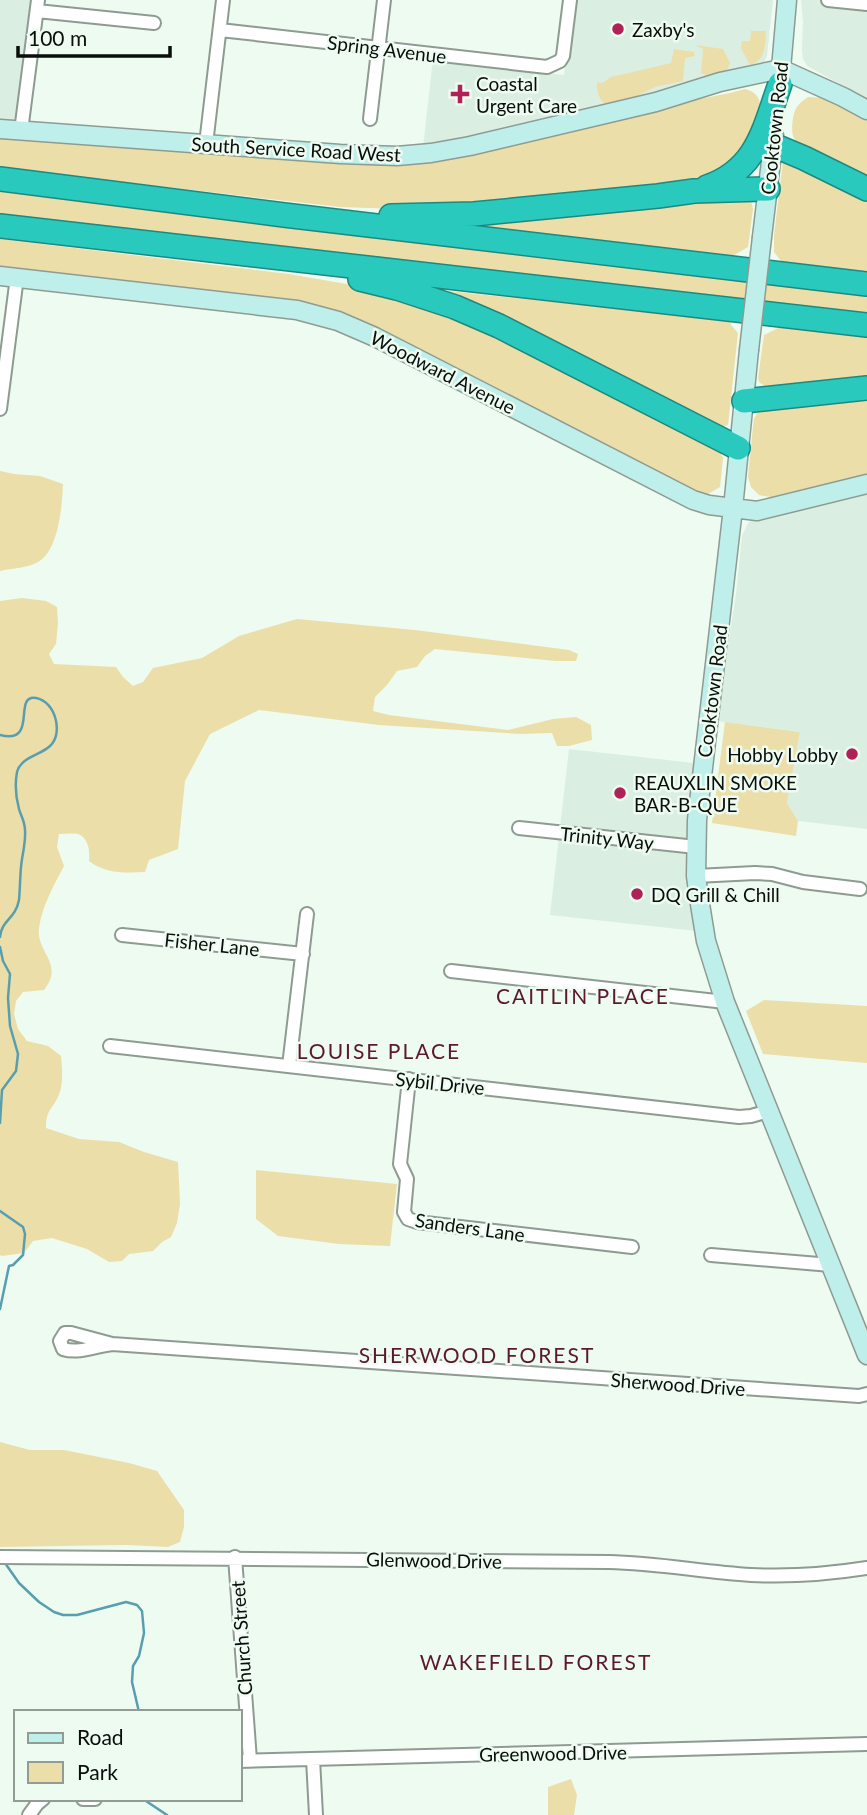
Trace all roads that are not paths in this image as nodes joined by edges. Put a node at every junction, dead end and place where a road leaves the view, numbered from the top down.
1 (223, 0) edge
2 (384, 0) edge
3 (570, 0) edge
4 (787, 0) edge
5 (828, 0) edge
6 (867, 4) edge
7 (37, 5) edge
8 (154, 23) dead end
9 (220, 30) junction
10 (379, 48) junction
11 (781, 77) junction
12 (867, 110) edge
13 (370, 119) dead end
14 (0, 129) edge
15 (21, 131) junction
16 (206, 144) junction
17 (773, 145) junction
18 (0, 179) edge
19 (768, 189) junction
20 (867, 189) edge
21 (694, 191) junction
22 (284, 215) junction
23 (0, 226) edge
24 (237, 253) junction
25 (9, 276) edge
26 (867, 284) edge
27 (867, 325) edge
28 (867, 388) edge
29 (744, 401) junction
30 (0, 409) edge
31 (738, 449) junction
32 (867, 484) edge
33 (733, 508) junction
34 (519, 828) dead end
35 (696, 847) junction
36 (696, 876) junction
37 (860, 889) dead end
38 (307, 914) dead end
39 (122, 935) dead end
40 (303, 954) junction
41 (451, 971) dead end
42 (725, 1002) junction
43 (110, 1046) dead end
44 (289, 1066) junction
45 (409, 1079) junction
46 (769, 1111) junction
47 (632, 1247) dead end
48 (711, 1255) dead end
49 (831, 1265) junction
50 (112, 1344) dead end
51 (867, 1355) edge
52 (867, 1394) edge
53 (0, 1557) edge
54 (235, 1557) junction
55 (867, 1568) edge
56 (867, 1744) edge
57 (313, 1759) junction
58 (245, 1761) edge
59 (41, 1801) edge
60 (29, 1815) edge
61 (316, 1815) edge

1 - 9 street
2 - 10 street
3 - 10 street, Spring Avenue
4 - 11 main road, Cooktown Road
5 - 6 street
7 - 8 street
7 - 15 street
9 - 10 street, Spring Avenue
9 - 16 street
10 - 13 street
11 - 12 main road
11 - 16 main road, South Service Road West
11 - 17 main road, Cooktown Road
11 - 21 highway
14 - 15 main road, South Service Road West
15 - 16 main road, South Service Road West
17 - 19 main road, Cooktown Road
17 - 20 highway
18 - 22 highway
19 - 21 highway
19 - 29 main road, Cooktown Road, bridge
21 - 22 highway
22 - 26 highway
23 - 24 highway
24 - 27 highway
24 - 31 highway
25 - 30 street
25 - 33 main road, Woodward Avenue
28 - 29 highway
29 - 31 main road, Cooktown Road
31 - 33 main road, Cooktown Road
32 - 33 main road, Woodward Avenue
33 - 35 main road, Cooktown Road
34 - 35 street, Trinity Way
35 - 36 main road, Cooktown Road
36 - 37 street
36 - 42 main road, Cooktown Road
38 - 40 street
39 - 40 street, Fisher Lane
40 - 44 street
41 - 42 street
42 - 46 main road, Cooktown Road
43 - 44 street, Sybil Drive
44 - 45 street, Sybil Drive
45 - 46 street, Sybil Drive
45 - 47 street, Sanders Lane
46 - 49 main road, Cooktown Road
48 - 49 street
49 - 51 main road, Cooktown Road
50 - 52 street, Sherwood Drive
53 - 54 street, Glenwood Drive
54 - 55 street, Glenwood Drive
54 - 58 street, Church Street
56 - 57 street, Greenwood Drive
57 - 58 street, Greenwood Drive
57 - 61 street
59 - 60 street

